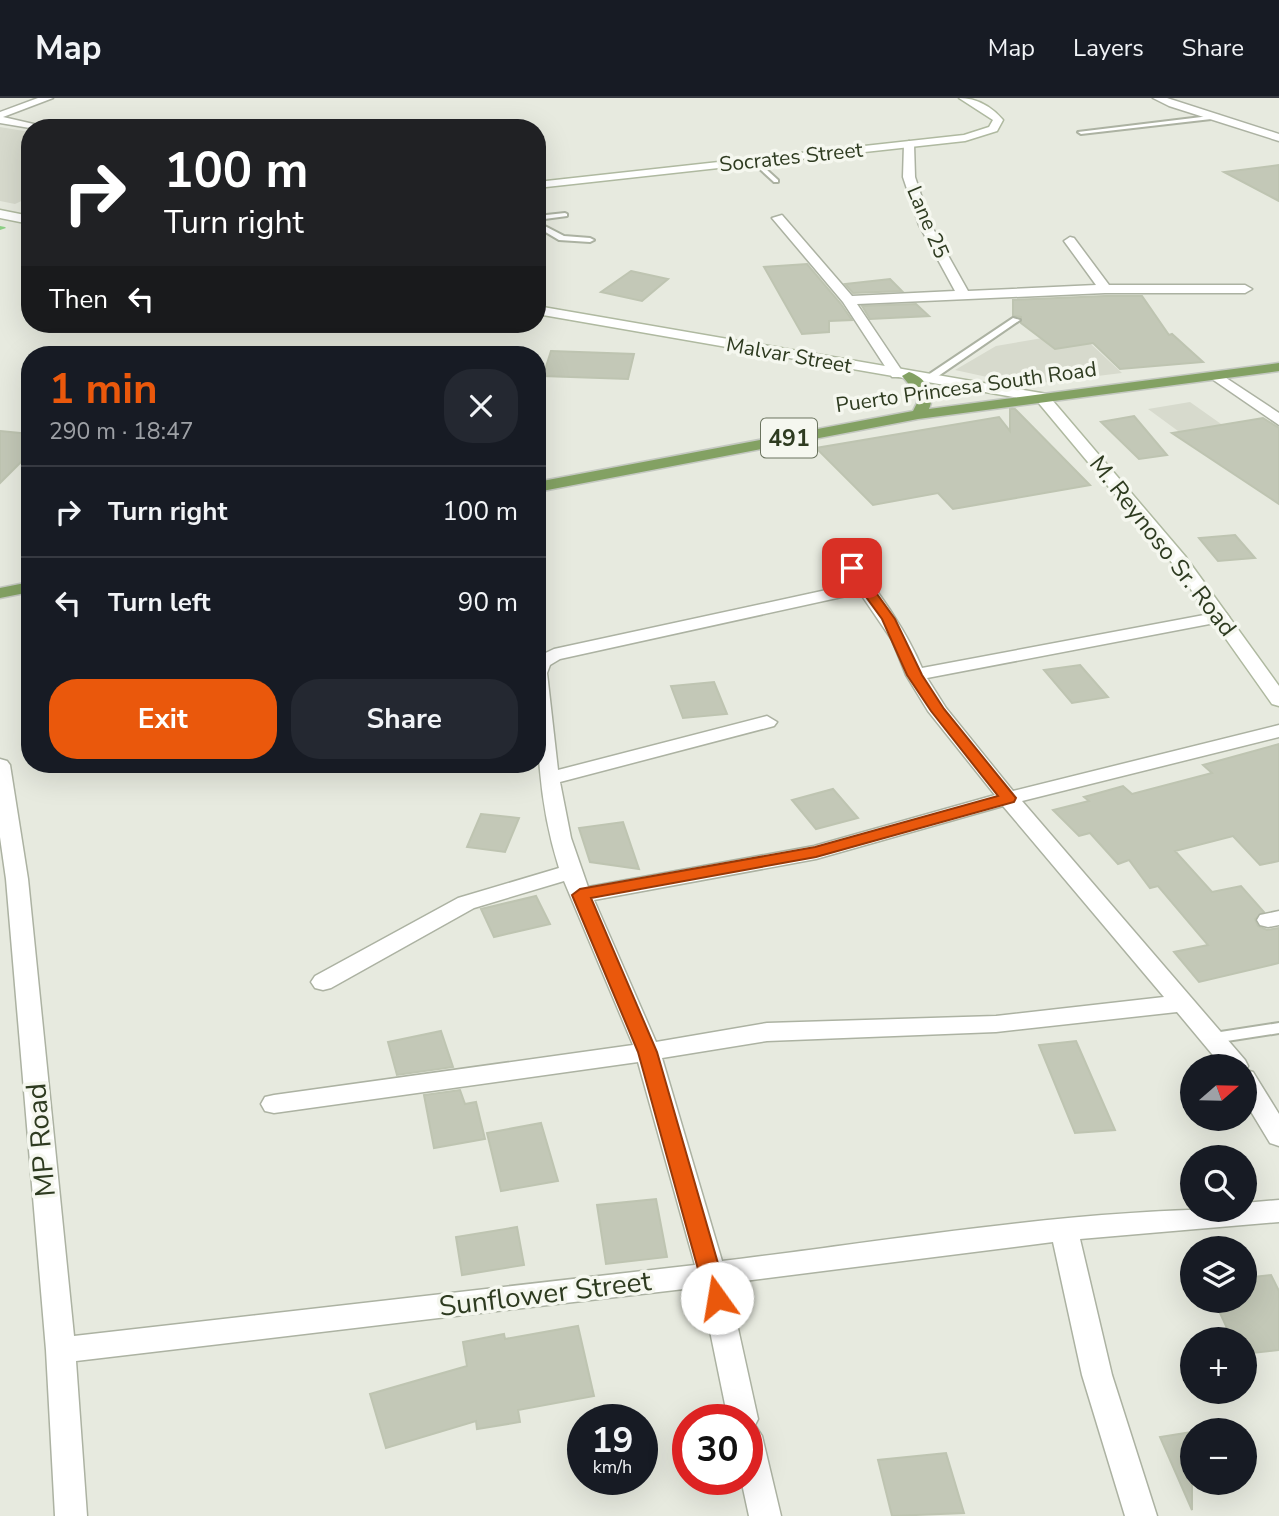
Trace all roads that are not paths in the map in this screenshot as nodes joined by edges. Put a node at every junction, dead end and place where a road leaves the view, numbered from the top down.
1 (48, 98) edge
2 (964, 98) edge
3 (1158, 98) edge
4 (1218, 117) junction
5 (0, 118) edge
6 (21, 123) edge
7 (1081, 132) dead end
8 (1279, 138) edge
9 (909, 144) junction
10 (753, 160) junction
11 (776, 181) dead end
12 (546, 184) edge
13 (0, 214) edge
14 (565, 215) dead end
15 (546, 217) edge
16 (21, 218) edge
17 (778, 218) dead end
18 (546, 229) edge
19 (590, 240) dead end
20 (1070, 241) dead end
21 (1105, 289) junction
22 (1245, 289) dead end
23 (964, 295) junction
24 (848, 300) junction
25 (546, 312) edge
26 (1016, 320) dead end
27 (1279, 367) edge
28 (903, 375) junction
29 (1217, 376) junction
30 (928, 379) junction
31 (1042, 397) junction
32 (918, 415) junction
33 (1279, 419) edge
34 (546, 485) edge
35 (838, 550) dead end
36 (865, 587) junction
37 (21, 589) edge
38 (0, 593) edge
39 (1220, 617) junction
40 (546, 660) edge
41 (915, 675) junction
42 (1279, 700) edge
43 (767, 722) dead end
44 (1279, 731) edge
45 (546, 750) edge
46 (0, 765) edge
47 (549, 779) junction
48 (1008, 798) junction
49 (8, 880) edge
50 (576, 884) junction
51 (323, 982) dead end
52 (1185, 1003) junction
53 (1279, 1028) edge
54 (1214, 1038) junction
55 (648, 1052) junction
56 (1227, 1054) edge
57 (1257, 1100) edge
58 (274, 1104) dead end
59 (1279, 1136) edge
60 (1279, 1211) edge
61 (1063, 1230) junction
62 (712, 1274) junction
63 (61, 1350) junction
64 (741, 1404) edge
65 (760, 1495) edge
66 (71, 1516) edge
67 (765, 1516) edge
68 (1141, 1516) edge

1 - 5 street
2 - 9 street, Socrates Street
3 - 4 street
4 - 7 lane
4 - 8 street
5 - 6 street
9 - 10 street, Socrates Street
9 - 23 street, Lane 25
10 - 11 lane
10 - 12 street, Socrates Street
13 - 16 street
14 - 15 lane
17 - 24 street
18 - 19 lane
20 - 21 street
21 - 22 street
21 - 23 street
23 - 24 street
24 - 28 street
25 - 28 street, Malvar Street
26 - 30 lane
27 - 29 main road, Puerto Princesa South Road / 491
28 - 30 street, Malvar Street
28 - 32 main road
29 - 31 main road, Puerto Princesa South Road / 491
29 - 33 street
30 - 31 street, Malvar Street
31 - 32 main road, Puerto Princesa South Road / 491
31 - 39 street, M. Reynoso Sr. Road
32 - 34 main road, Puerto Princesa South Road / 491
35 - 36 street
36 - 40 street
36 - 41 street
37 - 38 main road
39 - 41 street
39 - 42 street, M. Reynoso Sr. Road
41 - 48 street
43 - 47 street
44 - 48 street
45 - 47 street
46 - 49 street, MP Road
47 - 50 street
48 - 50 street
48 - 52 street
49 - 63 street, MP Road
50 - 51 street
50 - 55 street
52 - 54 street
52 - 55 street
53 - 54 lane
54 - 56 street
55 - 58 street
55 - 62 street
57 - 59 street
60 - 61 street, Sunflower Street
61 - 62 street, Sunflower Street
61 - 68 street
62 - 63 street, Sunflower Street
62 - 64 street
63 - 66 street, MP Road
65 - 67 street

